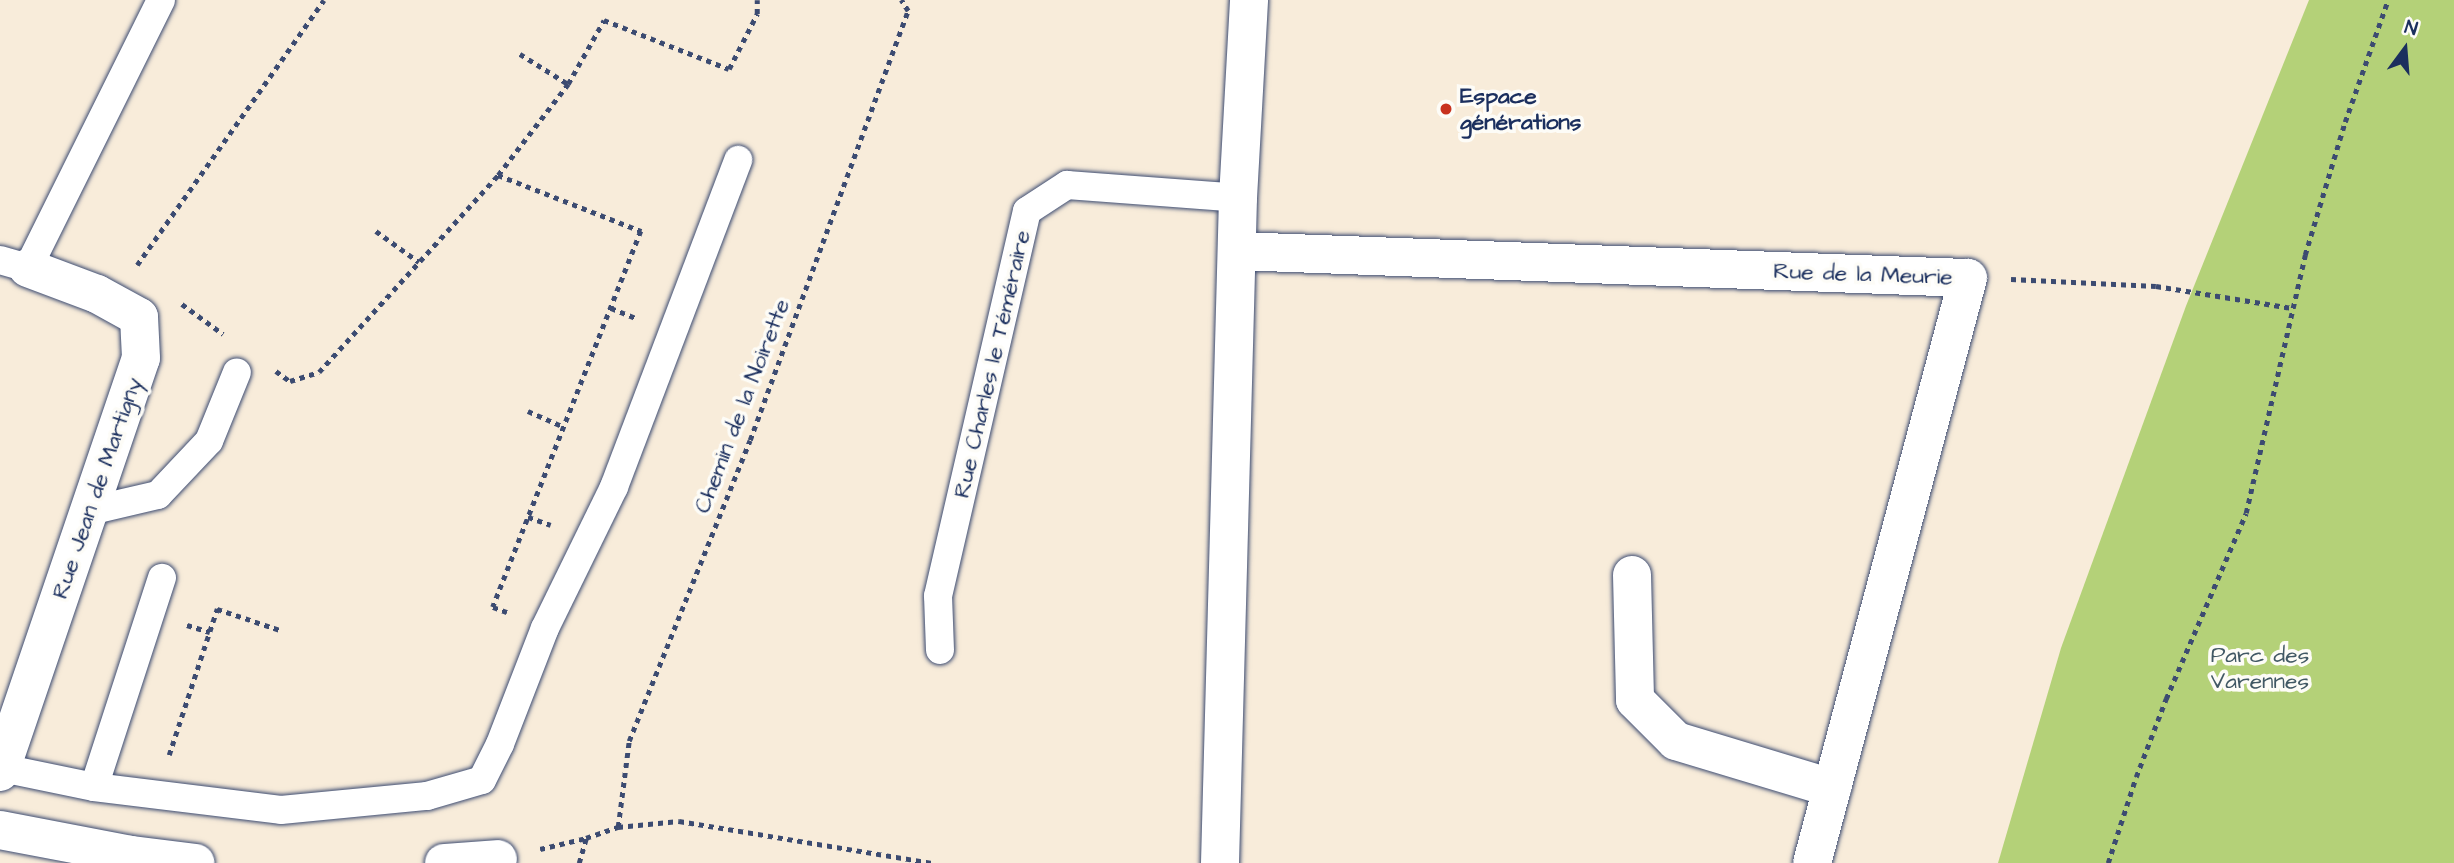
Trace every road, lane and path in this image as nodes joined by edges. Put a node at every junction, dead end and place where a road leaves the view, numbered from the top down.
1 (161, 0) edge
2 (324, 0) edge
3 (757, 0) edge
4 (901, 0) edge
5 (1249, 0) edge
6 (2388, 0) edge
7 (520, 54) dead end
8 (568, 84) junction
9 (738, 160) dead end
10 (498, 175) junction
11 (1238, 198) junction
12 (376, 232) dead end
13 (1237, 251) junction
14 (419, 262) junction
15 (14, 264) edge
16 (134, 270) dead end
17 (1968, 278) junction
18 (175, 299) dead end
19 (2292, 307) junction
20 (227, 336) dead end
21 (269, 366) dead end
22 (237, 372) dead end
23 (528, 411) dead end
24 (564, 427) junction
25 (89, 512) junction
26 (1632, 575) dead end
27 (163, 578) dead end
28 (545, 628) junction
29 (280, 630) dead end
30 (940, 650) dead end
31 (1, 770) edge
32 (94, 787) junction
33 (1832, 788) junction
34 (156, 794) junction
35 (618, 827) junction
36 (0, 830) edge
37 (498, 859) dead end
38 (196, 863) edge
39 (444, 863) edge
40 (579, 863) edge
41 (934, 863) edge
42 (1220, 863) edge
43 (1812, 863) edge
44 (2108, 863) edge

1 - 15 lane
2 - 16 path
3 - 8 path
4 - 35 path, Chemin de la Noirette
5 - 11 street
6 - 19 path
7 - 8 path
8 - 10 path
9 - 28 lane
10 - 14 path
10 - 24 path
11 - 13 street
11 - 30 lane, Rue Charles le Téméraire
12 - 14 path
13 - 17 street, Rue de la Meurie
13 - 42 street
14 - 21 path
15 - 25 street, Rue Jean de Martigny
17 - 19 path
17 - 33 street, Rue de la Meurie
18 - 20 path
19 - 44 path
22 - 25 lane
23 - 24 path
24 - 28 path
25 - 31 street, Rue Jean de Martigny
26 - 33 street
27 - 32 lane
28 - 34 lane
29 - 34 path
31 - 32 lane
32 - 34 lane
33 - 43 street, Rue de la Meurie
35 - 40 path
35 - 41 path
36 - 38 street
37 - 39 street

